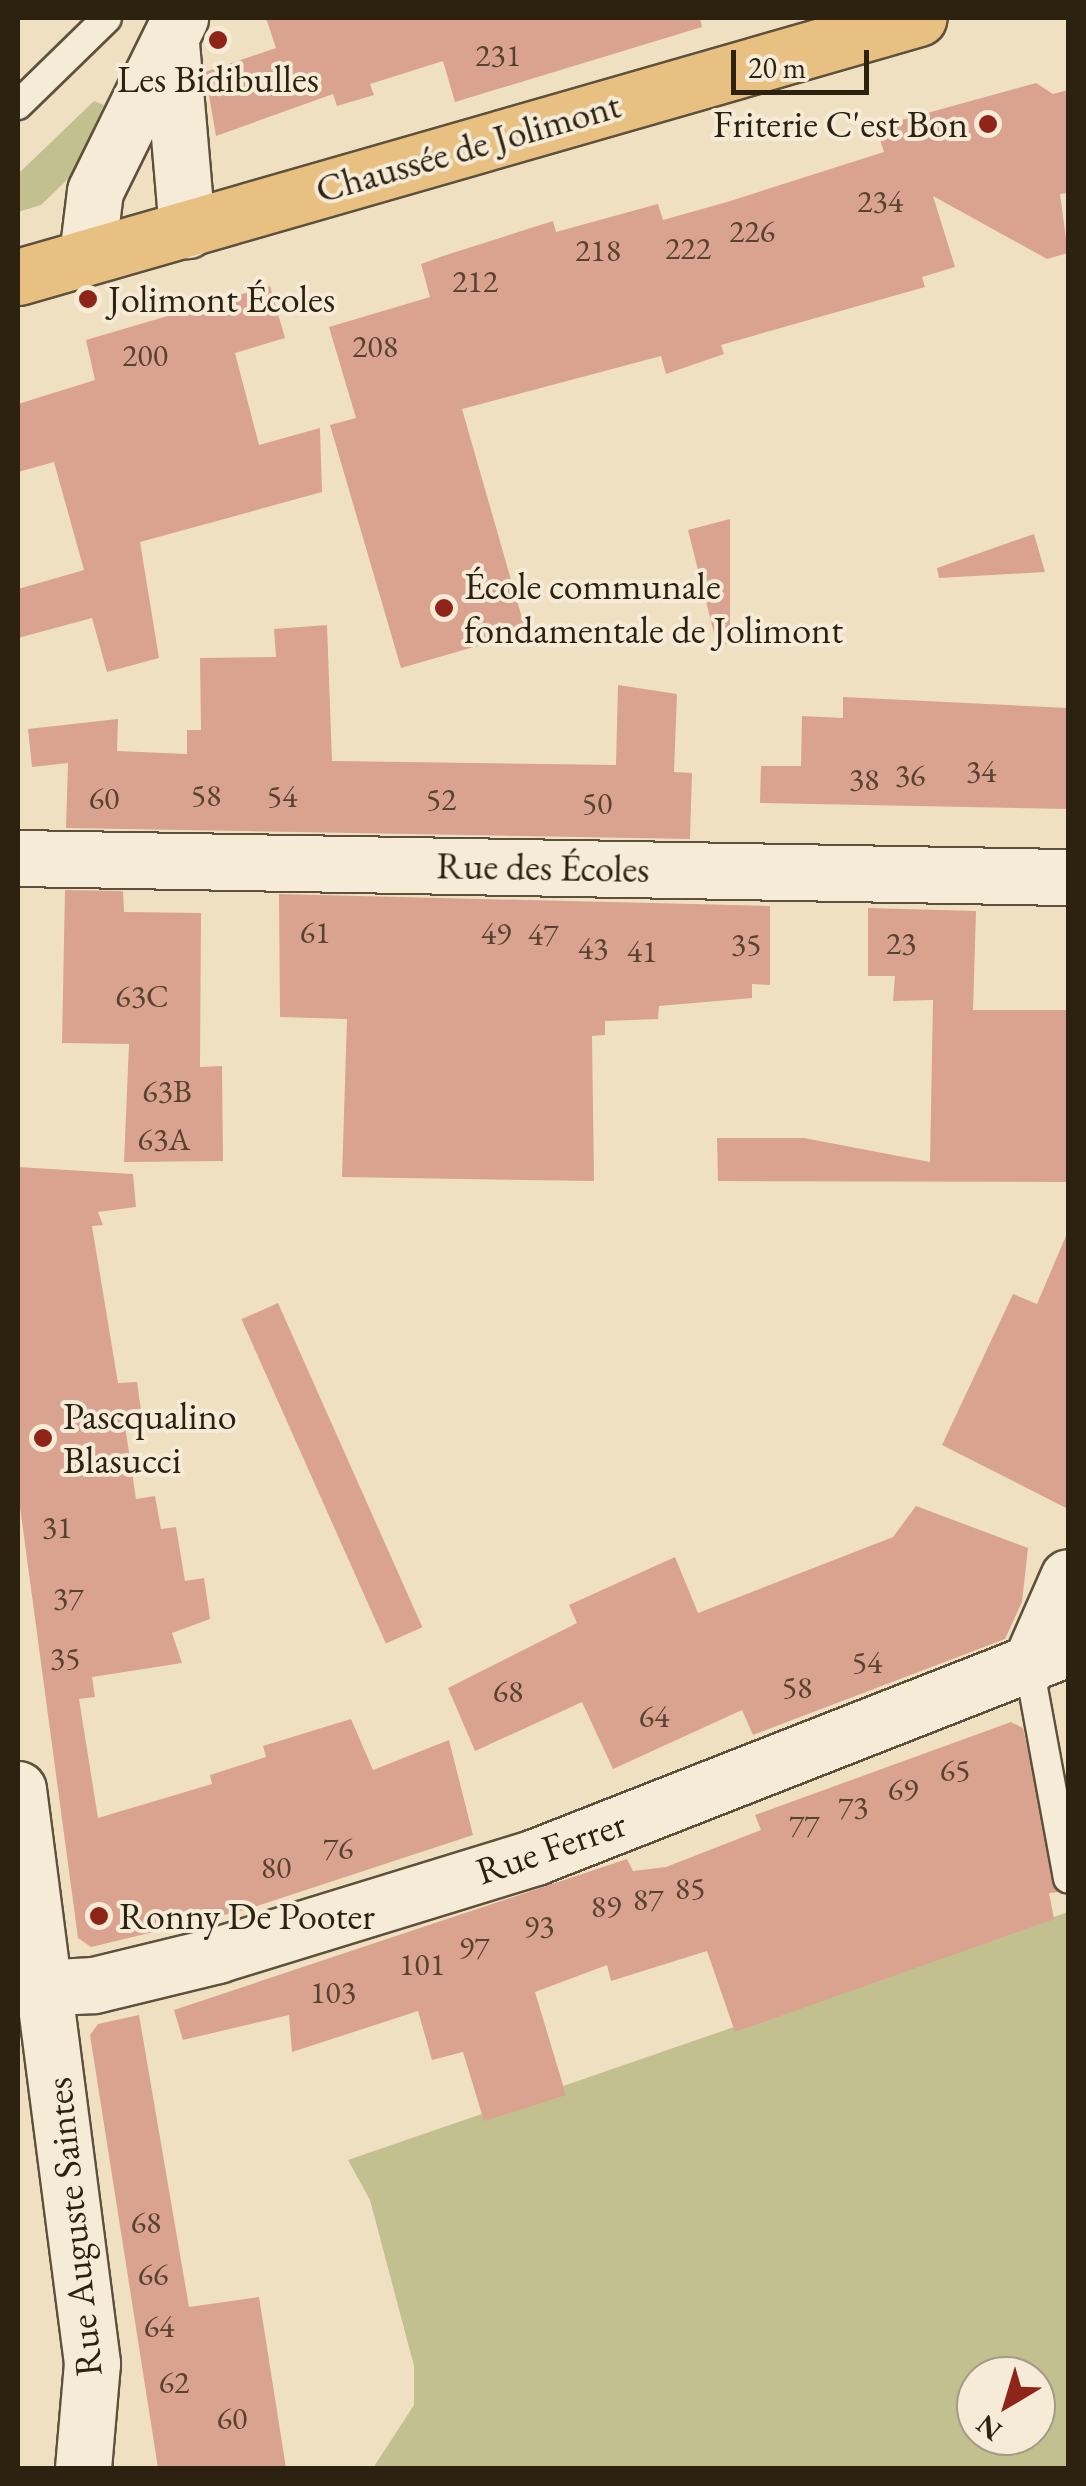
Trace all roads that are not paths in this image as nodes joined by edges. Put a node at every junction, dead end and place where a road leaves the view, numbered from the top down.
1 (108, 18) edge
2 (920, 18) edge
3 (175, 30) edge
4 (18, 105) edge
5 (187, 230) junction
6 (87, 256) junction
7 (18, 277) edge
8 (18, 858) edge
9 (1068, 876) edge
10 (1068, 1576) edge
11 (1048, 1657) edge
12 (18, 1789) edge
13 (1068, 1878) edge
14 (32, 1988) edge
15 (83, 2468) edge

1 - 4 lane
2 - 5 main road, Chaussée de Jolimont
3 - 5 street
3 - 6 street
5 - 6 main road, Chaussée de Jolimont
6 - 7 main road, Chaussée de Jolimont
8 - 9 street, Rue des Écoles
10 - 11 street
11 - 13 lane
11 - 14 street, Rue Ferrer
12 - 14 street, Rue Auguste Saintes
14 - 15 street, Rue Auguste Saintes

